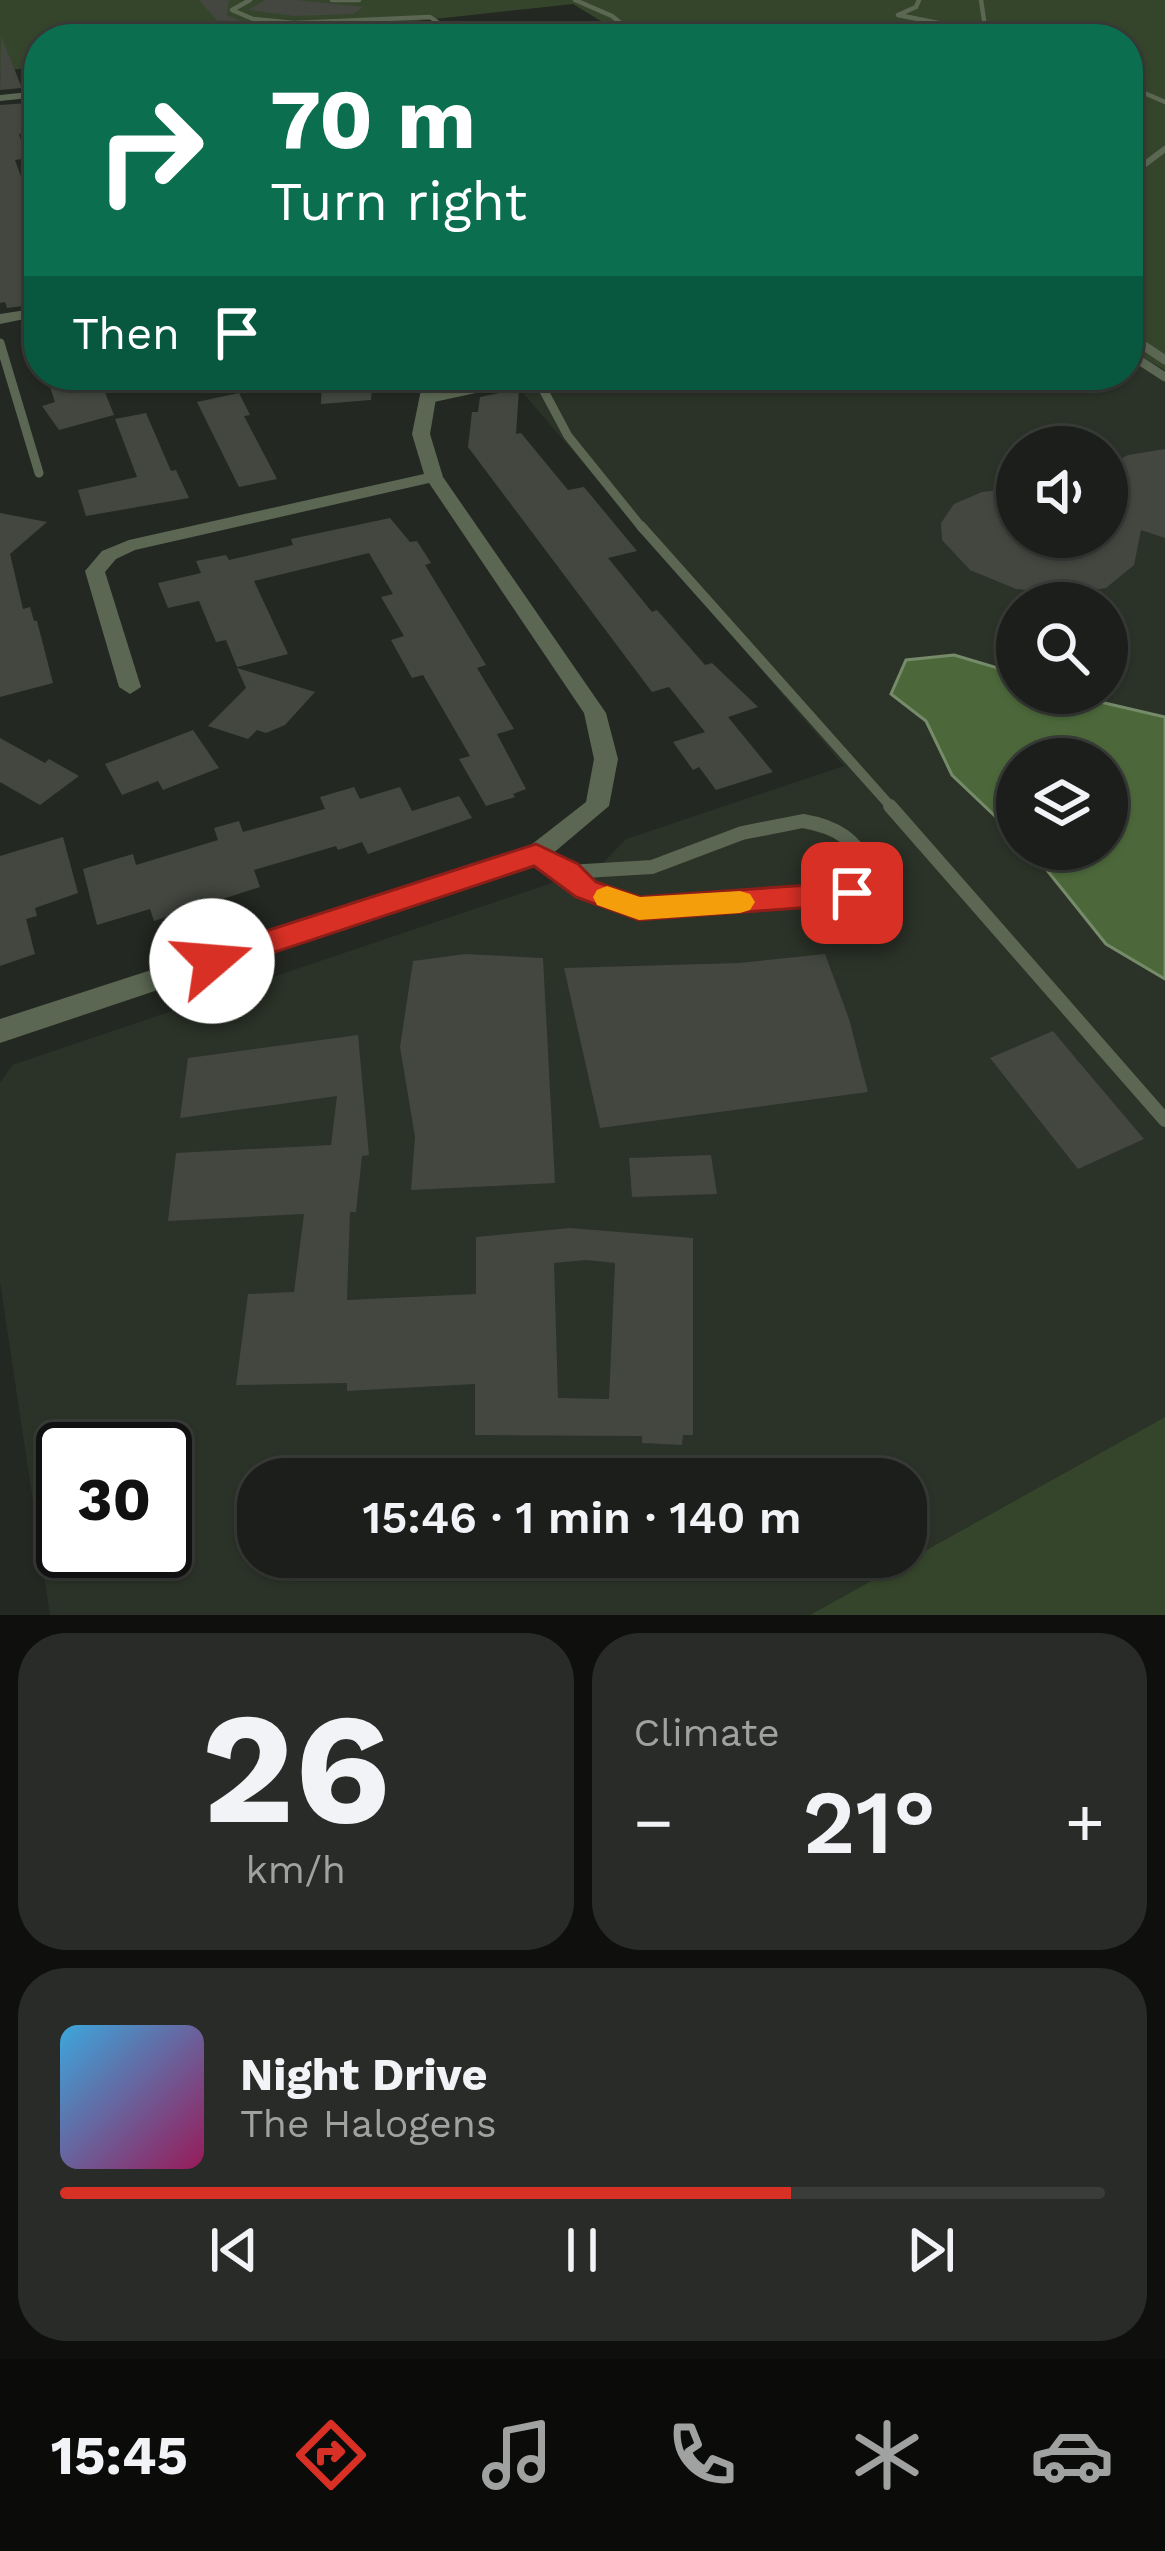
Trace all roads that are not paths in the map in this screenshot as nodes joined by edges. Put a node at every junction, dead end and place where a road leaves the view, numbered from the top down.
1 (250, 0) edge
2 (332, 0) edge
3 (359, 0) edge
4 (575, 0) edge
5 (919, 0) edge
6 (441, 24) edge
7 (622, 24) edge
8 (943, 24) edge
9 (0, 343) edge
10 (428, 390) edge
11 (468, 390) edge
12 (539, 390) edge
13 (426, 399) junction
14 (39, 473) dead end
15 (434, 476) junction
16 (130, 687) dead end
17 (536, 854) junction
18 (568, 872) junction
19 (0, 1030) edge
20 (1165, 1120) edge

1 - 6 lane
2 - 3 lane
4 - 7 lane
5 - 8 lane
9 - 14 lane
10 - 13 street
11 - 13 lane
12 - 20 lane
13 - 15 street
15 - 16 street
15 - 17 street
17 - 18 lane
17 - 19 street
18 - 18 lane

